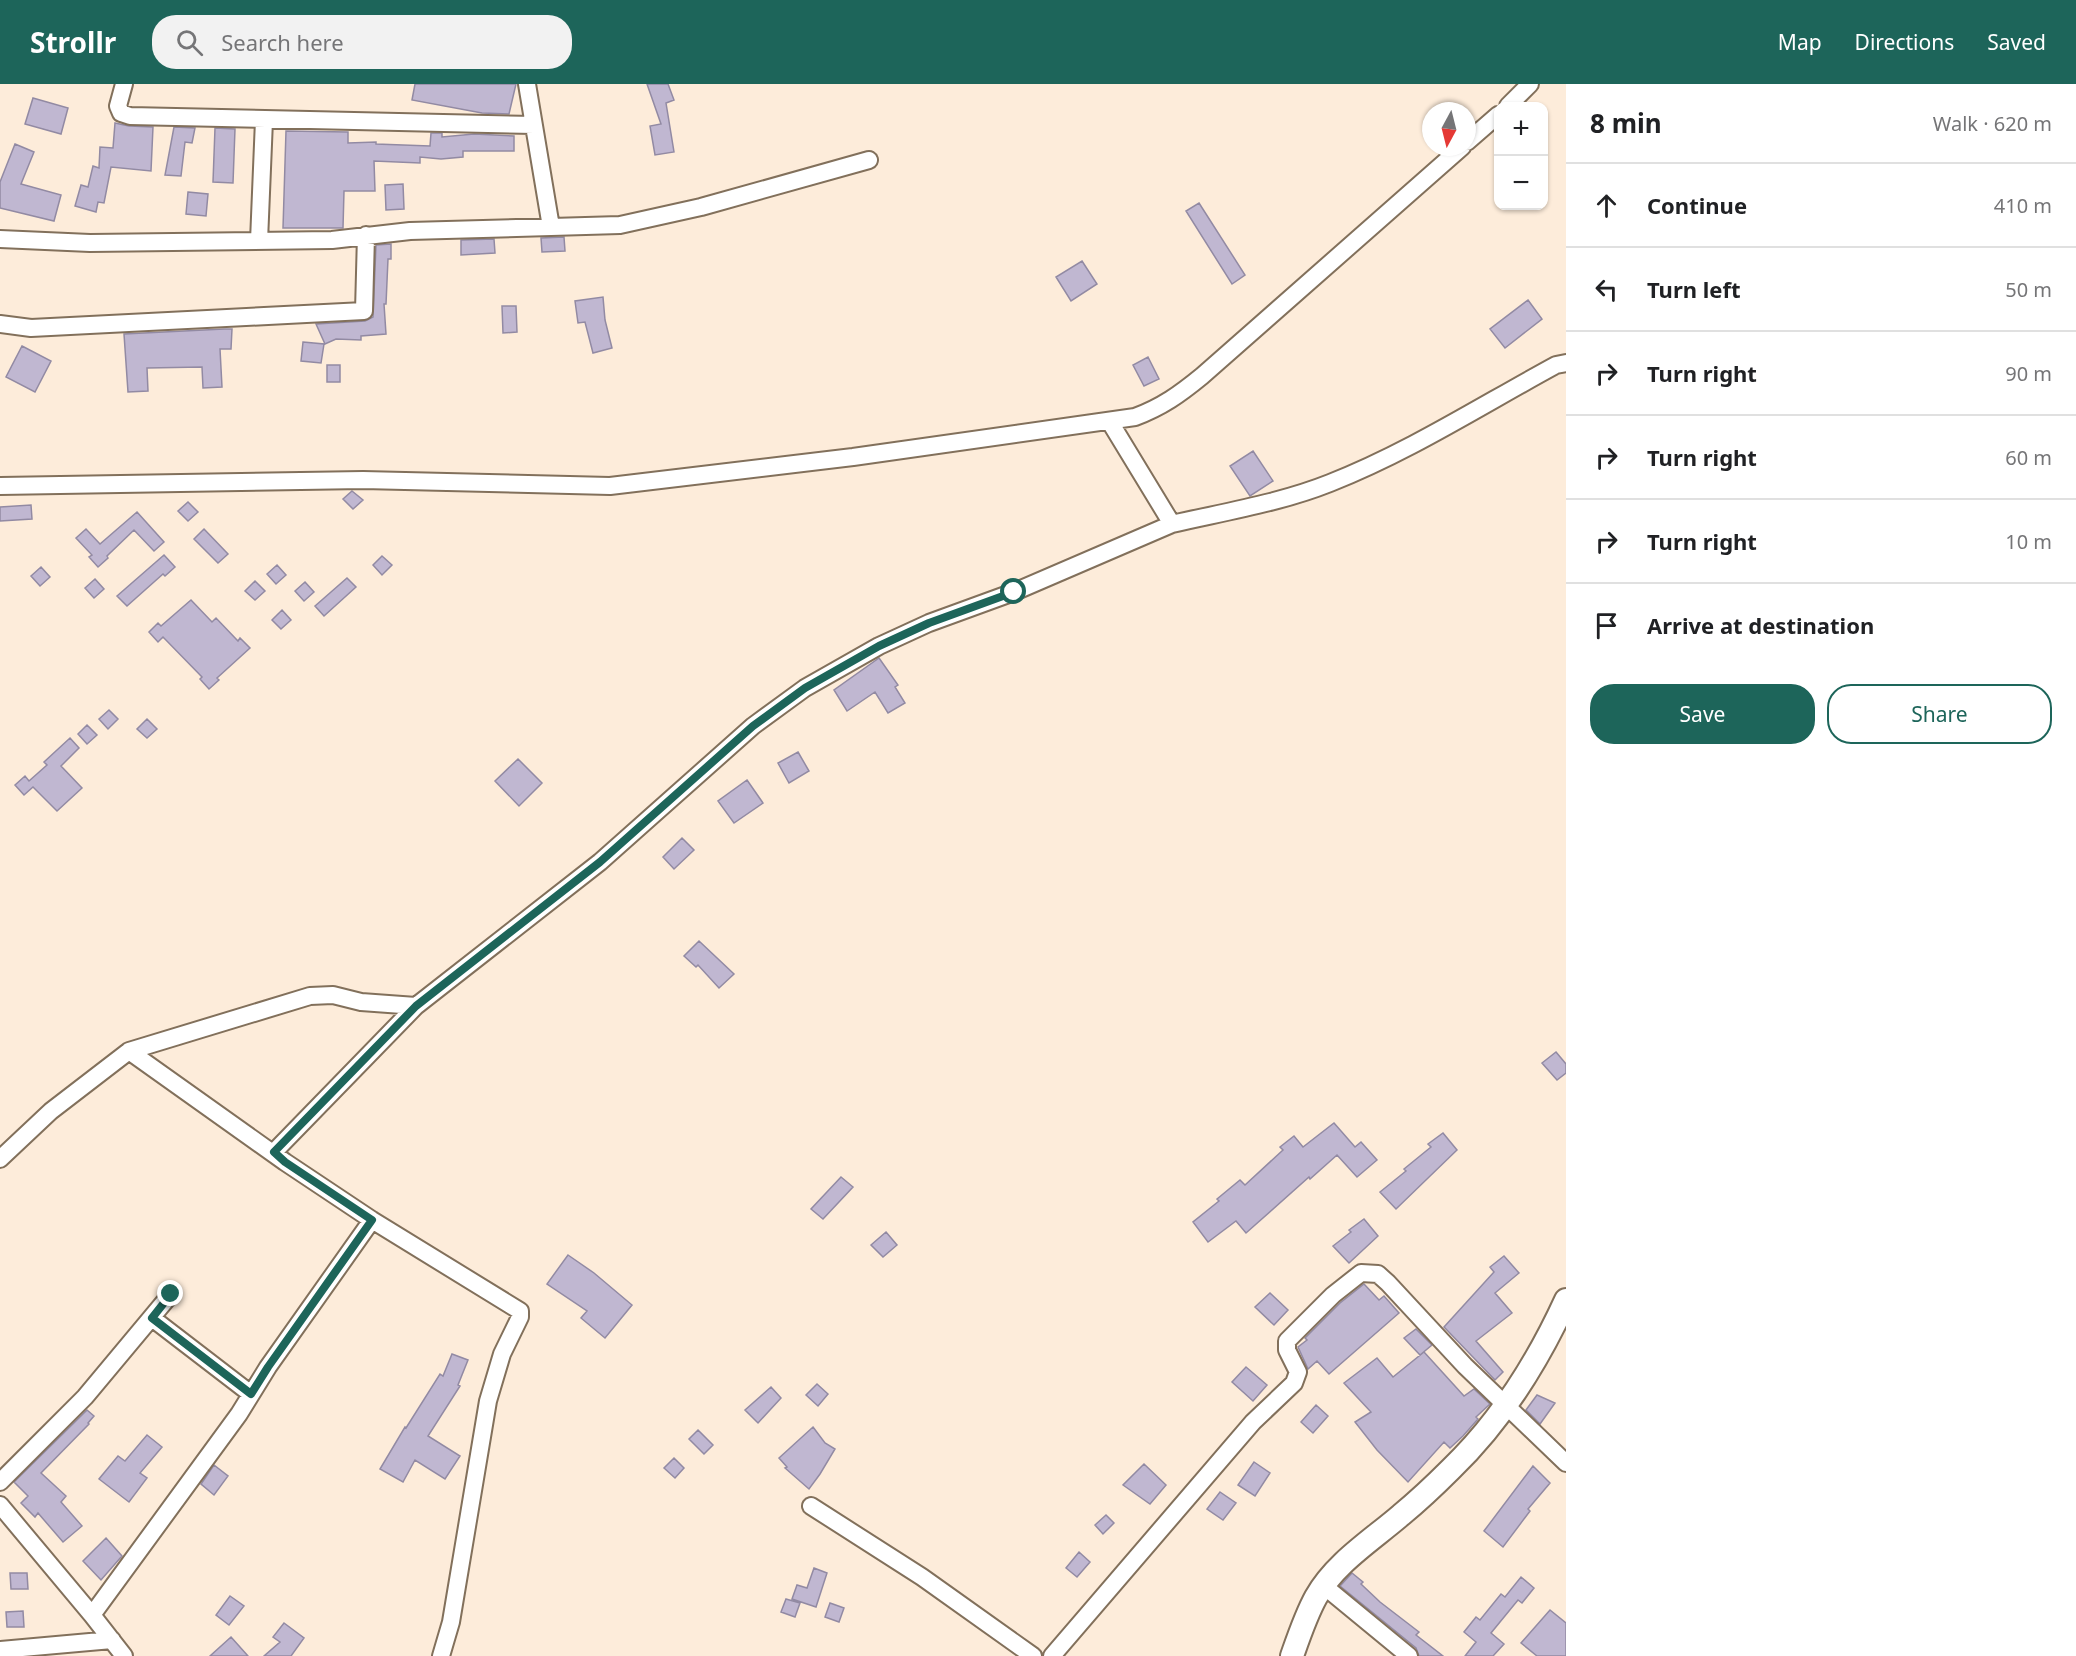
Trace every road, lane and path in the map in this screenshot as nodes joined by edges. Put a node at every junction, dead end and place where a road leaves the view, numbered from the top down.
1 (124, 84) edge
2 (527, 84) edge
3 (1530, 84) edge
4 (1512, 102) edge
5 (1494, 118) edge
6 (264, 120) junction
7 (534, 124) junction
8 (1476, 134) edge
9 (1452, 156) edge
10 (869, 160) dead end
11 (550, 227) junction
12 (366, 235) junction
13 (0, 239) edge
14 (259, 241) junction
15 (0, 324) edge
16 (1566, 363) edge
17 (1110, 422) junction
18 (0, 486) edge
19 (1172, 524) junction
20 (416, 1006) junction
21 (129, 1050) junction
22 (274, 1152) junction
23 (0, 1159) edge
24 (372, 1220) junction
25 (171, 1294) dead end
26 (1566, 1300) edge
27 (152, 1318) junction
28 (251, 1394) junction
29 (1506, 1404) junction
30 (1566, 1463) edge
31 (0, 1482) edge
32 (0, 1505) edge
33 (811, 1506) dead end
34 (1324, 1586) junction
35 (93, 1615) junction
36 (112, 1640) junction
37 (0, 1650) edge
38 (124, 1656) edge
39 (441, 1656) edge
40 (1033, 1656) edge
41 (1052, 1656) edge
42 (1292, 1656) edge
43 (1409, 1656) edge

1 - 6 street
2 - 7 street
3 - 4 street
5 - 8 street
6 - 7 street
6 - 14 street
7 - 11 street
9 - 17 street
10 - 11 street
11 - 12 street
12 - 14 street
12 - 15 street
13 - 14 street
16 - 19 street
17 - 18 street
17 - 19 street
19 - 20 street
20 - 21 street
20 - 22 street
21 - 22 street
21 - 23 street
22 - 24 street
24 - 28 street
24 - 39 street
25 - 27 street
26 - 29 street
27 - 28 street
27 - 31 street
28 - 35 street
29 - 30 street
29 - 34 street
29 - 41 street
32 - 35 street
33 - 40 street
34 - 42 street
34 - 43 street
35 - 36 street
36 - 37 street
36 - 38 street

